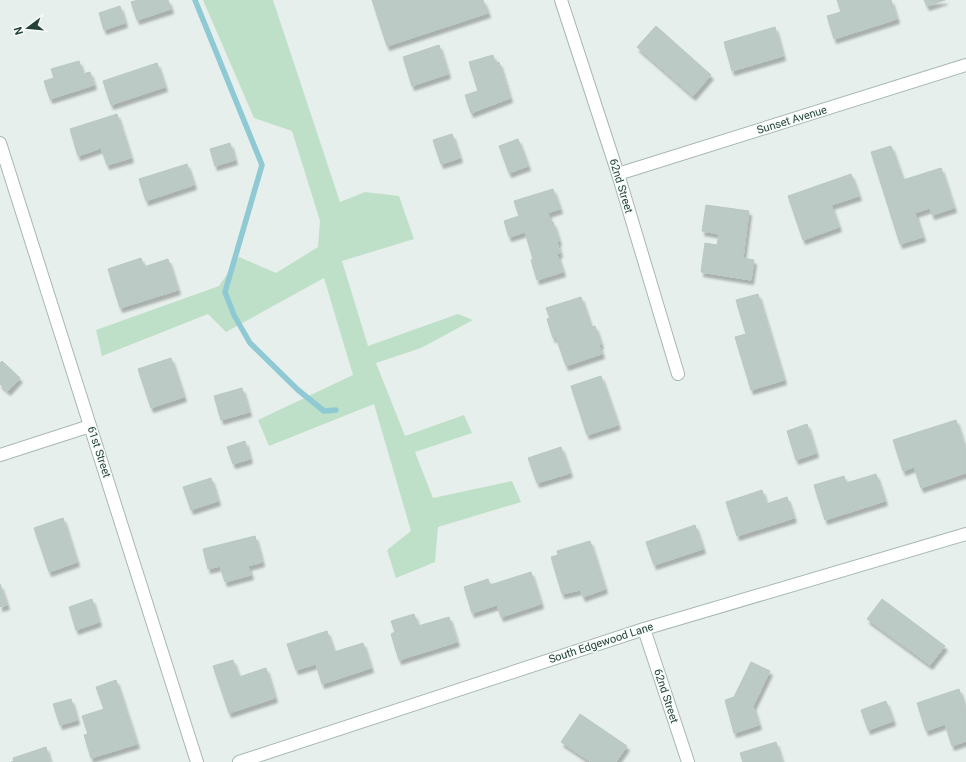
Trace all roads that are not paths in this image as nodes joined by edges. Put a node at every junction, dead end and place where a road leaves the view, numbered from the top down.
1 (561, 0) edge
2 (966, 65) edge
3 (0, 143) edge
4 (618, 174) junction
5 (678, 374) dead end
6 (90, 426) junction
7 (0, 455) edge
8 (966, 534) edge
9 (644, 629) junction
10 (197, 762) edge
11 (239, 762) edge
12 (688, 762) edge

1 - 4 street, 62nd Street
2 - 4 street, Sunset Avenue
3 - 6 street, 61st Street
4 - 5 street, 62nd Street
6 - 7 street
6 - 10 street, 61st Street
8 - 9 street, South Edgewood Lane
9 - 11 street, South Edgewood Lane
9 - 12 street, 62nd Street

